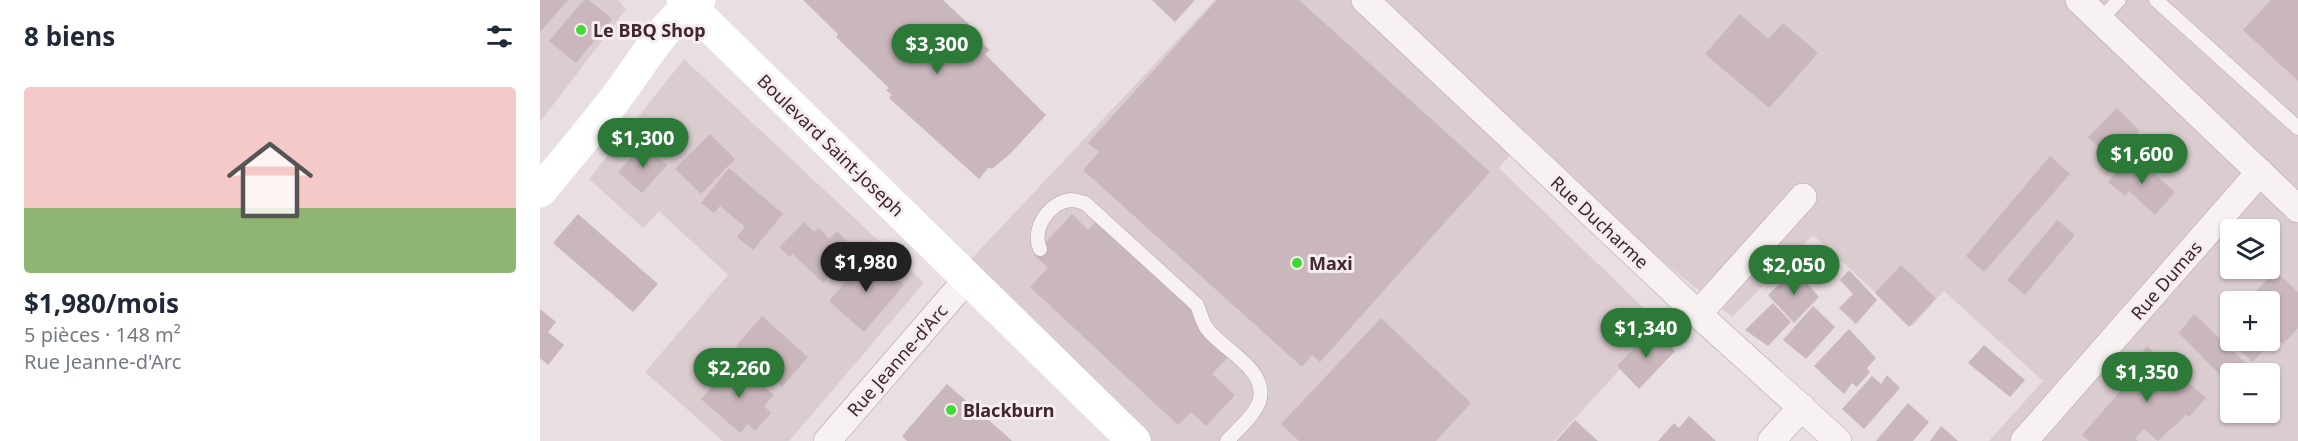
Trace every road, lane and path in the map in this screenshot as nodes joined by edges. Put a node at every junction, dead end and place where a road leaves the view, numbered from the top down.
1 (1365, 0) edge
2 (2079, 0) edge
3 (2119, 0) edge
4 (2156, 0) edge
5 (691, 2) edge
6 (2100, 20) junction
7 (2298, 128) edge
8 (2260, 172) junction
9 (540, 191) edge
10 (1803, 196) dead end
11 (2298, 209) edge
12 (1040, 249) dead end
13 (968, 278) junction
14 (1698, 314) junction
15 (1802, 407) junction
16 (827, 441) edge
17 (1134, 441) edge
18 (1227, 441) edge
19 (1771, 441) edge
20 (1838, 441) edge
21 (2024, 441) edge

1 - 14 street, Rue Ducharme
2 - 6 street
3 - 6 lane
4 - 7 lane
5 - 9 main road
5 - 13 main road, Boulevard Saint-Joseph
6 - 8 street
8 - 11 street
8 - 21 street, Rue Dumas
10 - 14 street
12 - 18 lane
13 - 16 street, Rue Jeanne-d'Arc
13 - 17 main road, Boulevard Saint-Joseph
14 - 15 street, Rue Ducharme
15 - 19 street
15 - 20 street, Rue Ducharme

